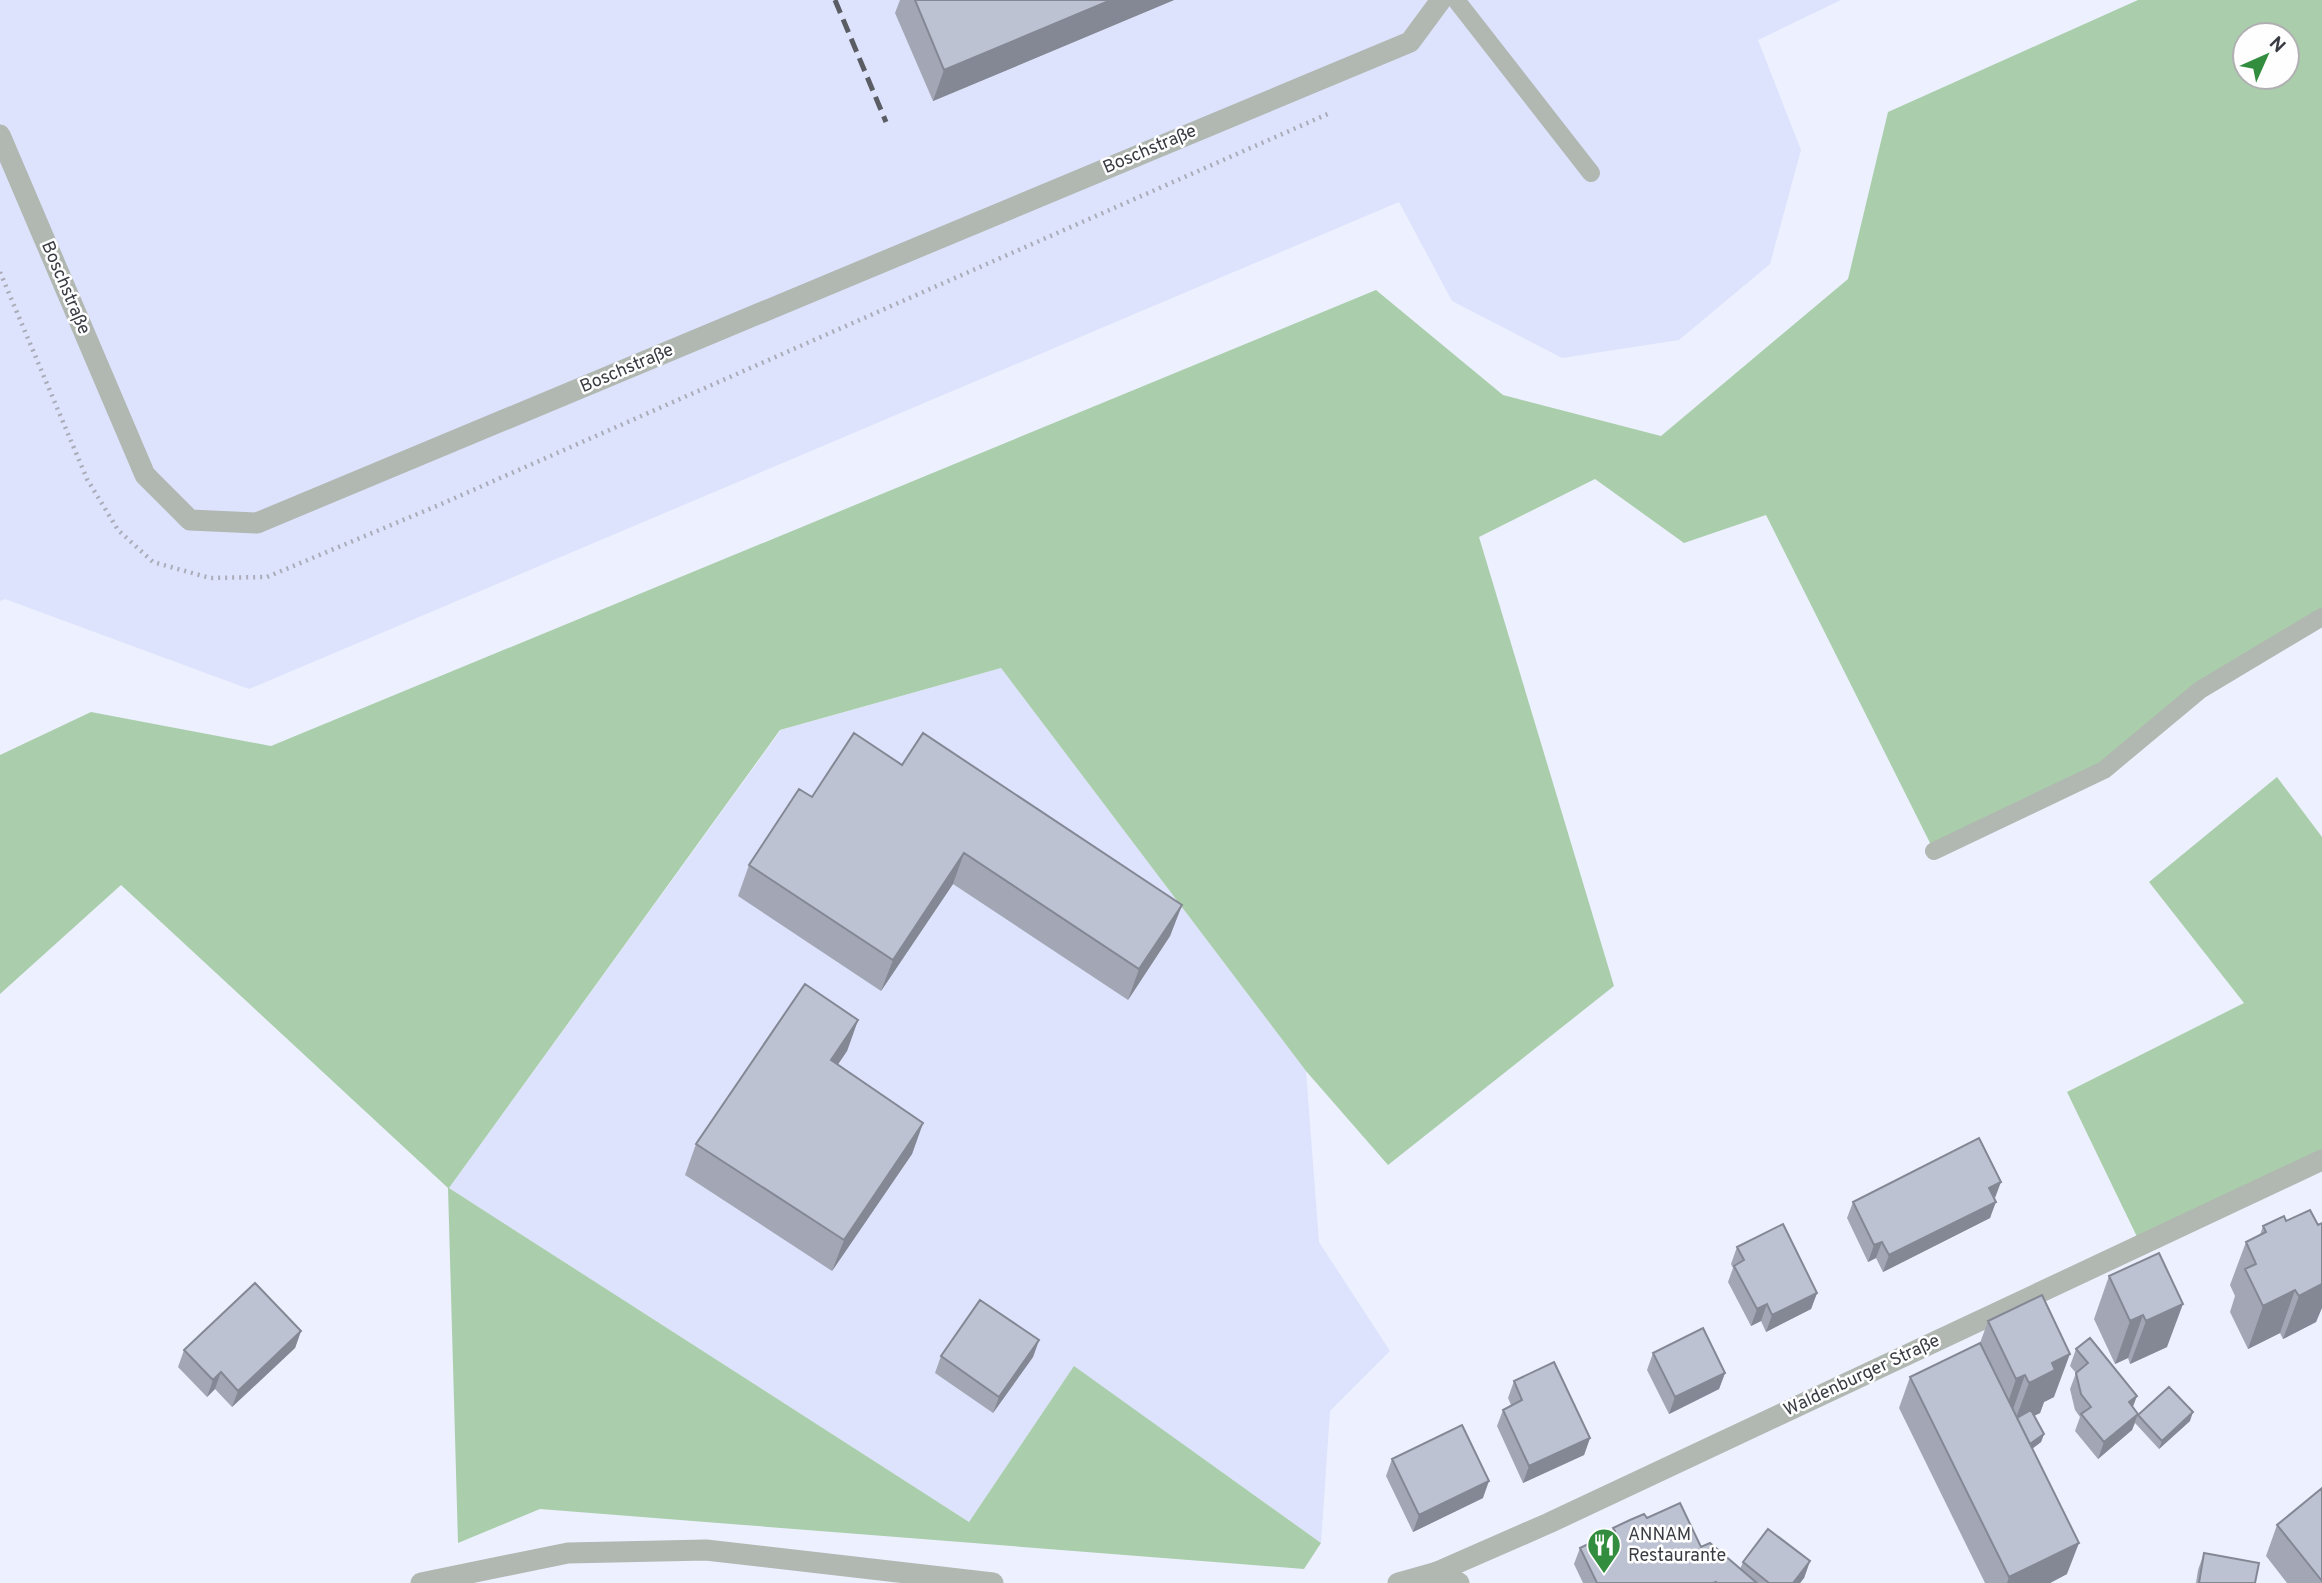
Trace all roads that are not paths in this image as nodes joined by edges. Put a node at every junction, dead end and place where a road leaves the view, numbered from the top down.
1 (1441, 0) edge
2 (1456, 0) edge
3 (0, 135) edge
4 (1591, 173) dead end
5 (2322, 617) edge
6 (1934, 851) dead end
7 (2322, 1160) edge
8 (1437, 1572) junction
9 (421, 1583) edge
10 (993, 1583) edge
11 (1398, 1583) edge
12 (1459, 1583) edge

1 - 3 street, Boschstraße
2 - 4 lane
5 - 6 lane
7 - 8 street, Waldenburger Straße
8 - 11 street, Waldenburger Straße
8 - 12 street
9 - 10 street

